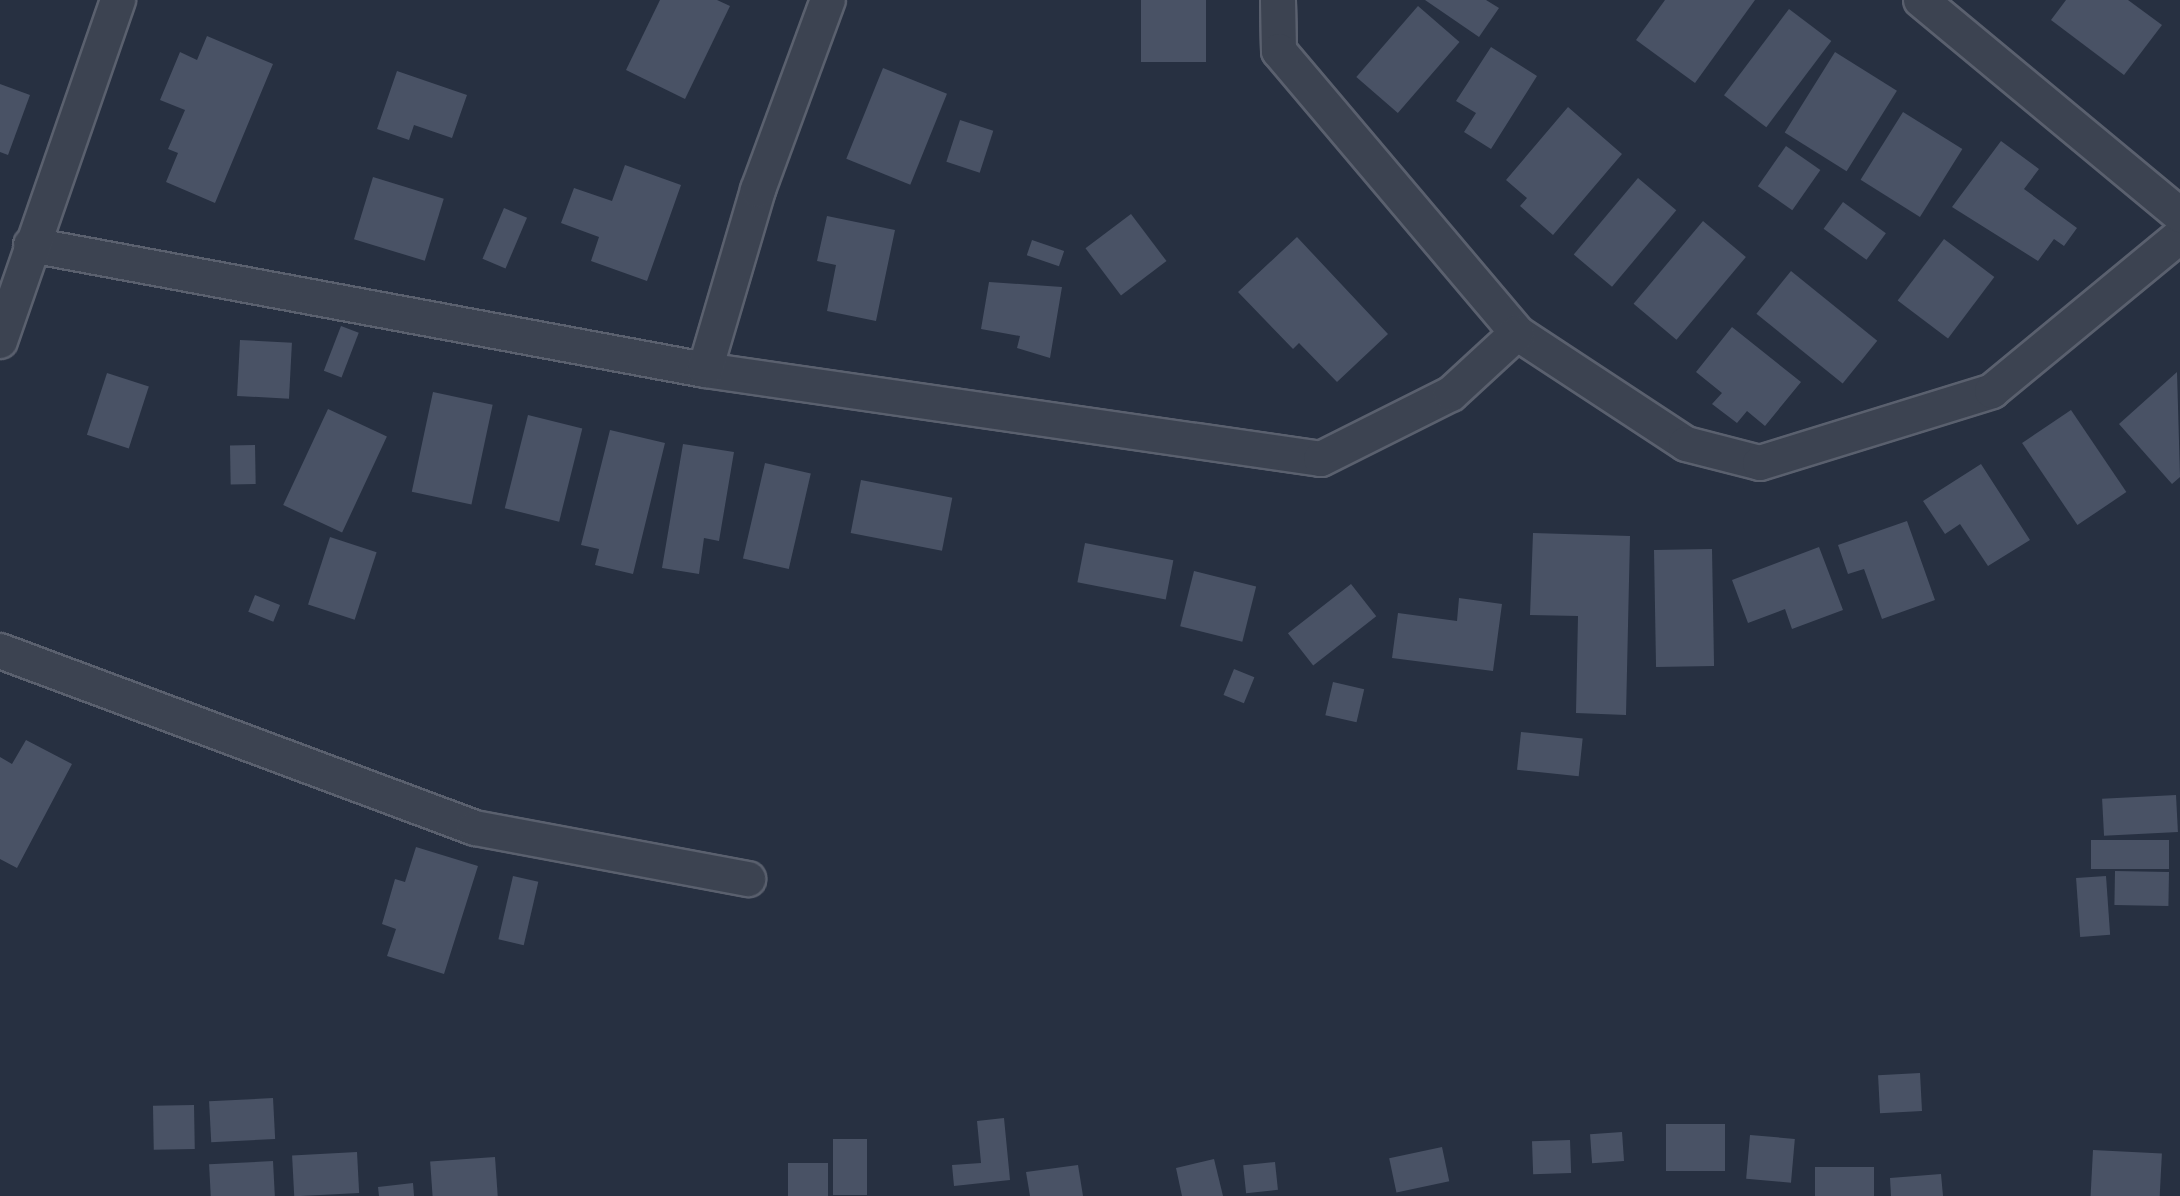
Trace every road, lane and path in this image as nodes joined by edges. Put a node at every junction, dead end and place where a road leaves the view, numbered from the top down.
1 (118, 0) edge
2 (828, 0) edge
3 (1278, 0) edge
4 (1921, 0) edge
5 (2180, 215) edge
6 (2180, 236) edge
7 (31, 245) junction
8 (1517, 333) junction
9 (0, 341) edge
10 (705, 370) junction
11 (0, 651) edge
12 (748, 879) dead end

1 - 7 street
2 - 10 street
3 - 8 street
4 - 5 street
6 - 8 street
7 - 9 street
7 - 10 street
8 - 10 street
11 - 12 street

